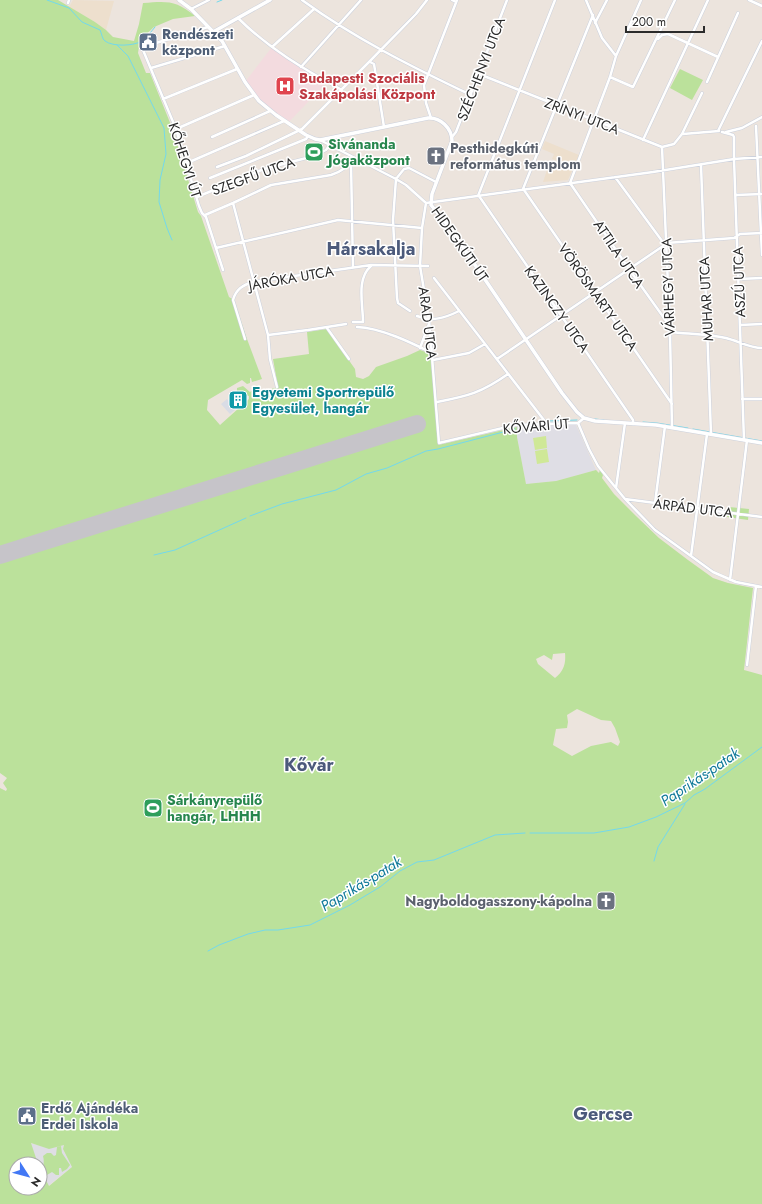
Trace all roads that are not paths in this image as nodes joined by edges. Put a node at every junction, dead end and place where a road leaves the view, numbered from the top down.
1 (69, 0) edge
2 (179, 0) edge
3 (209, 0) edge
4 (270, 0) edge
5 (302, 0) edge
6 (361, 0) edge
7 (427, 0) edge
8 (452, 0) edge
9 (507, 0) edge
10 (555, 0) edge
11 (586, 0) edge
12 (607, 0) edge
13 (642, 0) edge
14 (675, 0) edge
15 (708, 0) edge
16 (749, 0) edge
17 (456, 1) edge
18 (68, 4) dead end
19 (762, 6) edge
20 (191, 9) junction
21 (314, 9) junction
22 (738, 13) dead end
23 (593, 15) junction
24 (238, 18) junction
25 (595, 23) junction
26 (338, 25) junction
27 (208, 27) junction
28 (213, 32) junction
29 (657, 39) junction
30 (762, 41) edge
31 (156, 43) dead end
32 (687, 43) junction
33 (225, 46) junction
34 (272, 47) junction
35 (142, 50) dead end
36 (381, 50) junction
37 (616, 56) junction
38 (718, 57) junction
39 (369, 62) junction
40 (301, 67) junction
41 (151, 68) junction
42 (237, 69) junction
43 (428, 74) junction
44 (479, 74) junction
45 (610, 77) junction
46 (707, 82) dead end
47 (342, 90) junction
48 (519, 91) junction
49 (702, 93) dead end
50 (254, 95) junction
51 (471, 95) junction
52 (163, 99) junction
53 (557, 106) junction
54 (270, 111) junction
55 (762, 116) edge
56 (431, 118) junction
57 (594, 120) junction
58 (285, 121) junction
59 (384, 125) junction
60 (756, 126) dead end
61 (176, 129) junction
62 (300, 131) junction
63 (718, 131) junction
64 (722, 132) junction
65 (682, 134) junction
66 (212, 136) dead end
67 (308, 136) junction
68 (452, 137) junction
69 (320, 140) junction
70 (643, 140) junction
71 (330, 146) junction
72 (662, 147) junction
73 (762, 157) edge
74 (353, 158) junction
75 (757, 158) junction
76 (734, 159) junction
77 (351, 162) junction
78 (187, 163) junction
79 (701, 165) junction
80 (217, 167) dead end
81 (663, 170) junction
82 (615, 176) junction
83 (210, 178) dead end
84 (396, 179) junction
85 (436, 182) junction
86 (570, 183) junction
87 (523, 189) junction
88 (761, 194) edge
89 (736, 195) junction
90 (478, 196) junction
91 (197, 197) junction
92 (232, 203) junction
93 (428, 203) junction
94 (205, 215) junction
95 (352, 221) junction
96 (393, 225) junction
97 (422, 228) junction
98 (762, 233) edge
99 (737, 236) junction
100 (703, 241) junction
101 (243, 242) junction
102 (666, 244) junction
103 (216, 248) junction
104 (762, 255) edge
105 (372, 265) junction
106 (396, 265) junction
107 (420, 266) junction
108 (428, 266) dead end
109 (353, 268) junction
110 (629, 269) junction
111 (222, 270) dead end
112 (434, 278) dead end
113 (762, 278) edge
114 (738, 279) junction
115 (253, 282) junction
116 (595, 293) junction
117 (410, 311) dead end
118 (459, 311) junction
119 (417, 316) dead end
120 (561, 316) junction
121 (429, 320) junction
122 (353, 322) dead end
123 (346, 324) dead end
124 (429, 324) junction
125 (762, 324) edge
126 (740, 325) junction
127 (670, 326) junction
128 (357, 327) dead end
129 (327, 328) junction
130 (670, 332) junction
131 (268, 335) junction
132 (708, 336) junction
133 (245, 339) dead end
134 (526, 340) junction
135 (740, 342) junction
136 (485, 344) junction
137 (420, 348) junction
138 (762, 348) edge
139 (432, 354) junction
140 (349, 359) dead end
141 (497, 359) junction
142 (433, 360) junction
143 (508, 374) junction
144 (277, 387) dead end
145 (762, 398) edge
146 (742, 399) junction
147 (437, 402) junction
148 (672, 404) junction
149 (584, 418) junction
150 (578, 423) junction
151 (626, 423) junction
152 (633, 423) junction
153 (547, 424) junction
154 (665, 426) junction
155 (672, 426) junction
156 (710, 433) junction
157 (745, 439) junction
158 (439, 443) joint
159 (762, 443) edge
160 (616, 488) junction
161 (625, 498) junction
162 (655, 503) junction
163 (697, 509) junction
164 (738, 514) junction
165 (762, 517) edge
166 (691, 556) junction
167 (730, 580) junction
168 (756, 586) junction
169 (762, 587) edge
170 (747, 665) dead end

1 - 18 street
2 - 20 main road
3 - 20 street
4 - 24 main road
5 - 21 street
6 - 26 street
7 - 36 street
8 - 17 street
9 - 44 street, SZÉCHENYI UTCA
10 - 48 street
11 - 23 street
12 - 25 street
13 - 37 street
14 - 29 street
15 - 32 street
16 - 19 street
17 - 43 street
20 - 27 main road
21 - 26 street
21 - 34 street
22 - 38 street
23 - 25 street
23 - 53 street
24 - 28 main road
24 - 34 street
25 - 37 street
26 - 36 street
26 - 40 street
27 - 28 main road
27 - 31 street
28 - 33 main road
29 - 32 street
29 - 45 street
30 - 63 street
32 - 38 street
32 - 70 street
33 - 41 street
33 - 42 main road
34 - 40 street
35 - 41 street, KŐHEGYI ÚT
36 - 39 street
36 - 43 street
37 - 45 street
38 - 46 street
39 - 47 street
39 - 59 street
40 - 47 street
41 - 52 street, KŐHEGYI ÚT
42 - 50 main road
42 - 52 street
43 - 51 street
43 - 56 street
44 - 48 street, ZRÍNYI UTCA
44 - 51 street, SZÉCHENYI UTCA
45 - 57 street
47 - 62 street
48 - 53 street, ZRÍNYI UTCA
48 - 90 street
49 - 65 street
50 - 54 main road
50 - 61 street
51 - 68 street, SZÉCHENYI UTCA
52 - 61 street, KŐHEGYI ÚT
53 - 57 street, ZRÍNYI UTCA
53 - 87 street
54 - 58 main road
54 - 66 street
55 - 64 street
56 - 59 main road
56 - 68 main road
57 - 70 street, ZRÍNYI UTCA
57 - 86 street
58 - 62 main road
58 - 78 street
59 - 69 main road
60 - 75 street
61 - 78 street, KŐHEGYI ÚT
62 - 67 main road
62 - 80 street
63 - 64 street
63 - 65 street
64 - 76 street, ASZÚ UTCA
65 - 72 street
67 - 69 main road
67 - 83 street
68 - 85 main road, HIDEGKÚTI ÚT
69 - 71 street
70 - 72 street, ZRÍNYI UTCA
71 - 74 street
71 - 91 street, SZEGFŰ UTCA
72 - 81 street, VÁRHEGY UTCA
73 - 75 street
74 - 77 street
74 - 84 street
75 - 76 street
75 - 88 street
76 - 79 street
76 - 89 street, ASZÚ UTCA
77 - 92 street
77 - 95 street
78 - 91 street, KŐHEGYI ÚT
79 - 81 street
79 - 100 street, MUHAR UTCA
81 - 82 street
81 - 102 street, VÁRHEGY UTCA
82 - 86 street
82 - 102 street
84 - 85 street
84 - 93 street
84 - 96 street
85 - 93 main road, HIDEGKÚTI ÚT
86 - 87 street
86 - 110 street, ATTILA UTCA
87 - 90 street
87 - 116 street, VÖRÖSMARTY UTCA
88 - 89 street
88 - 98 street
89 - 99 street, ASZÚ UTCA
90 - 93 street
90 - 120 street, KAZINCZY UTCA
91 - 94 street, KŐHEGYI ÚT
92 - 94 street
92 - 101 street
93 - 97 street, ARAD UTCA
93 - 134 main road, HIDEGKÚTI ÚT
94 - 103 street, KŐHEGYI ÚT
95 - 96 street
95 - 101 street
95 - 109 street
96 - 97 street
96 - 106 street
97 - 107 street, ARAD UTCA
98 - 99 street
98 - 104 street
99 - 100 street
99 - 114 street, ASZÚ UTCA
100 - 102 street
100 - 132 street, MUHAR UTCA
101 - 103 street
101 - 115 street
102 - 110 street
102 - 127 street, VÁRHEGY UTCA
103 - 111 street, KŐHEGYI ÚT
105 - 106 street, JÁRÓKA UTCA
105 - 109 street, JÁRÓKA UTCA
105 - 122 street
106 - 107 street, JÁRÓKA UTCA
106 - 117 street
107 - 108 street, JÁRÓKA UTCA
107 - 121 street, ARAD UTCA
109 - 115 street, JÁRÓKA UTCA
110 - 116 street
110 - 127 street, ATTILA UTCA
112 - 118 street
113 - 114 street
114 - 126 street, ASZÚ UTCA
115 - 131 street
115 - 133 street, JÁRÓKA UTCA
116 - 120 street
116 - 148 street, VÖRÖSMARTY UTCA
118 - 121 street
118 - 136 street
119 - 121 street
120 - 134 street
120 - 152 street, KAZINCZY UTCA
121 - 124 street, ARAD UTCA
123 - 129 street
124 - 137 street
124 - 139 street, ARAD UTCA
125 - 126 street
126 - 135 street, ASZÚ UTCA
127 - 130 street, VÁRHEGY UTCA
128 - 137 street
129 - 131 street
129 - 140 street
130 - 132 street
130 - 148 street, VÁRHEGY UTCA
131 - 144 street
132 - 135 street
132 - 156 street, MUHAR UTCA
134 - 141 street
134 - 149 main road, HIDEGKÚTI ÚT
135 - 138 street
135 - 146 street, ASZÚ UTCA
136 - 141 street
136 - 142 street
137 - 139 street
139 - 142 street, ARAD UTCA
141 - 143 street
142 - 147 street, ARAD UTCA
143 - 147 street
143 - 153 street
145 - 146 street
146 - 157 street, ASZÚ UTCA
147 - 158 street, ARAD UTCA
148 - 155 street, VÁRHEGY UTCA
149 - 150 street, KŐVÁRI ÚT
149 - 151 main road
150 - 153 street, KŐVÁRI ÚT
150 - 160 street
151 - 152 main road
151 - 160 street
152 - 154 main road
153 - 158 street, KŐVÁRI ÚT
154 - 155 main road
154 - 162 street
155 - 156 main road
156 - 157 main road
156 - 163 street, MUHAR UTCA
157 - 159 main road
157 - 164 street, ASZÚ UTCA
160 - 161 street
161 - 162 street, ÁRPÁD UTCA
161 - 166 street
162 - 163 street, ÁRPÁD UTCA
163 - 164 street, ÁRPÁD UTCA
163 - 166 street, MUHAR UTCA
164 - 165 street, ÁRPÁD UTCA
164 - 167 street, ASZÚ UTCA
166 - 167 street
167 - 168 street
168 - 169 street
168 - 170 street

